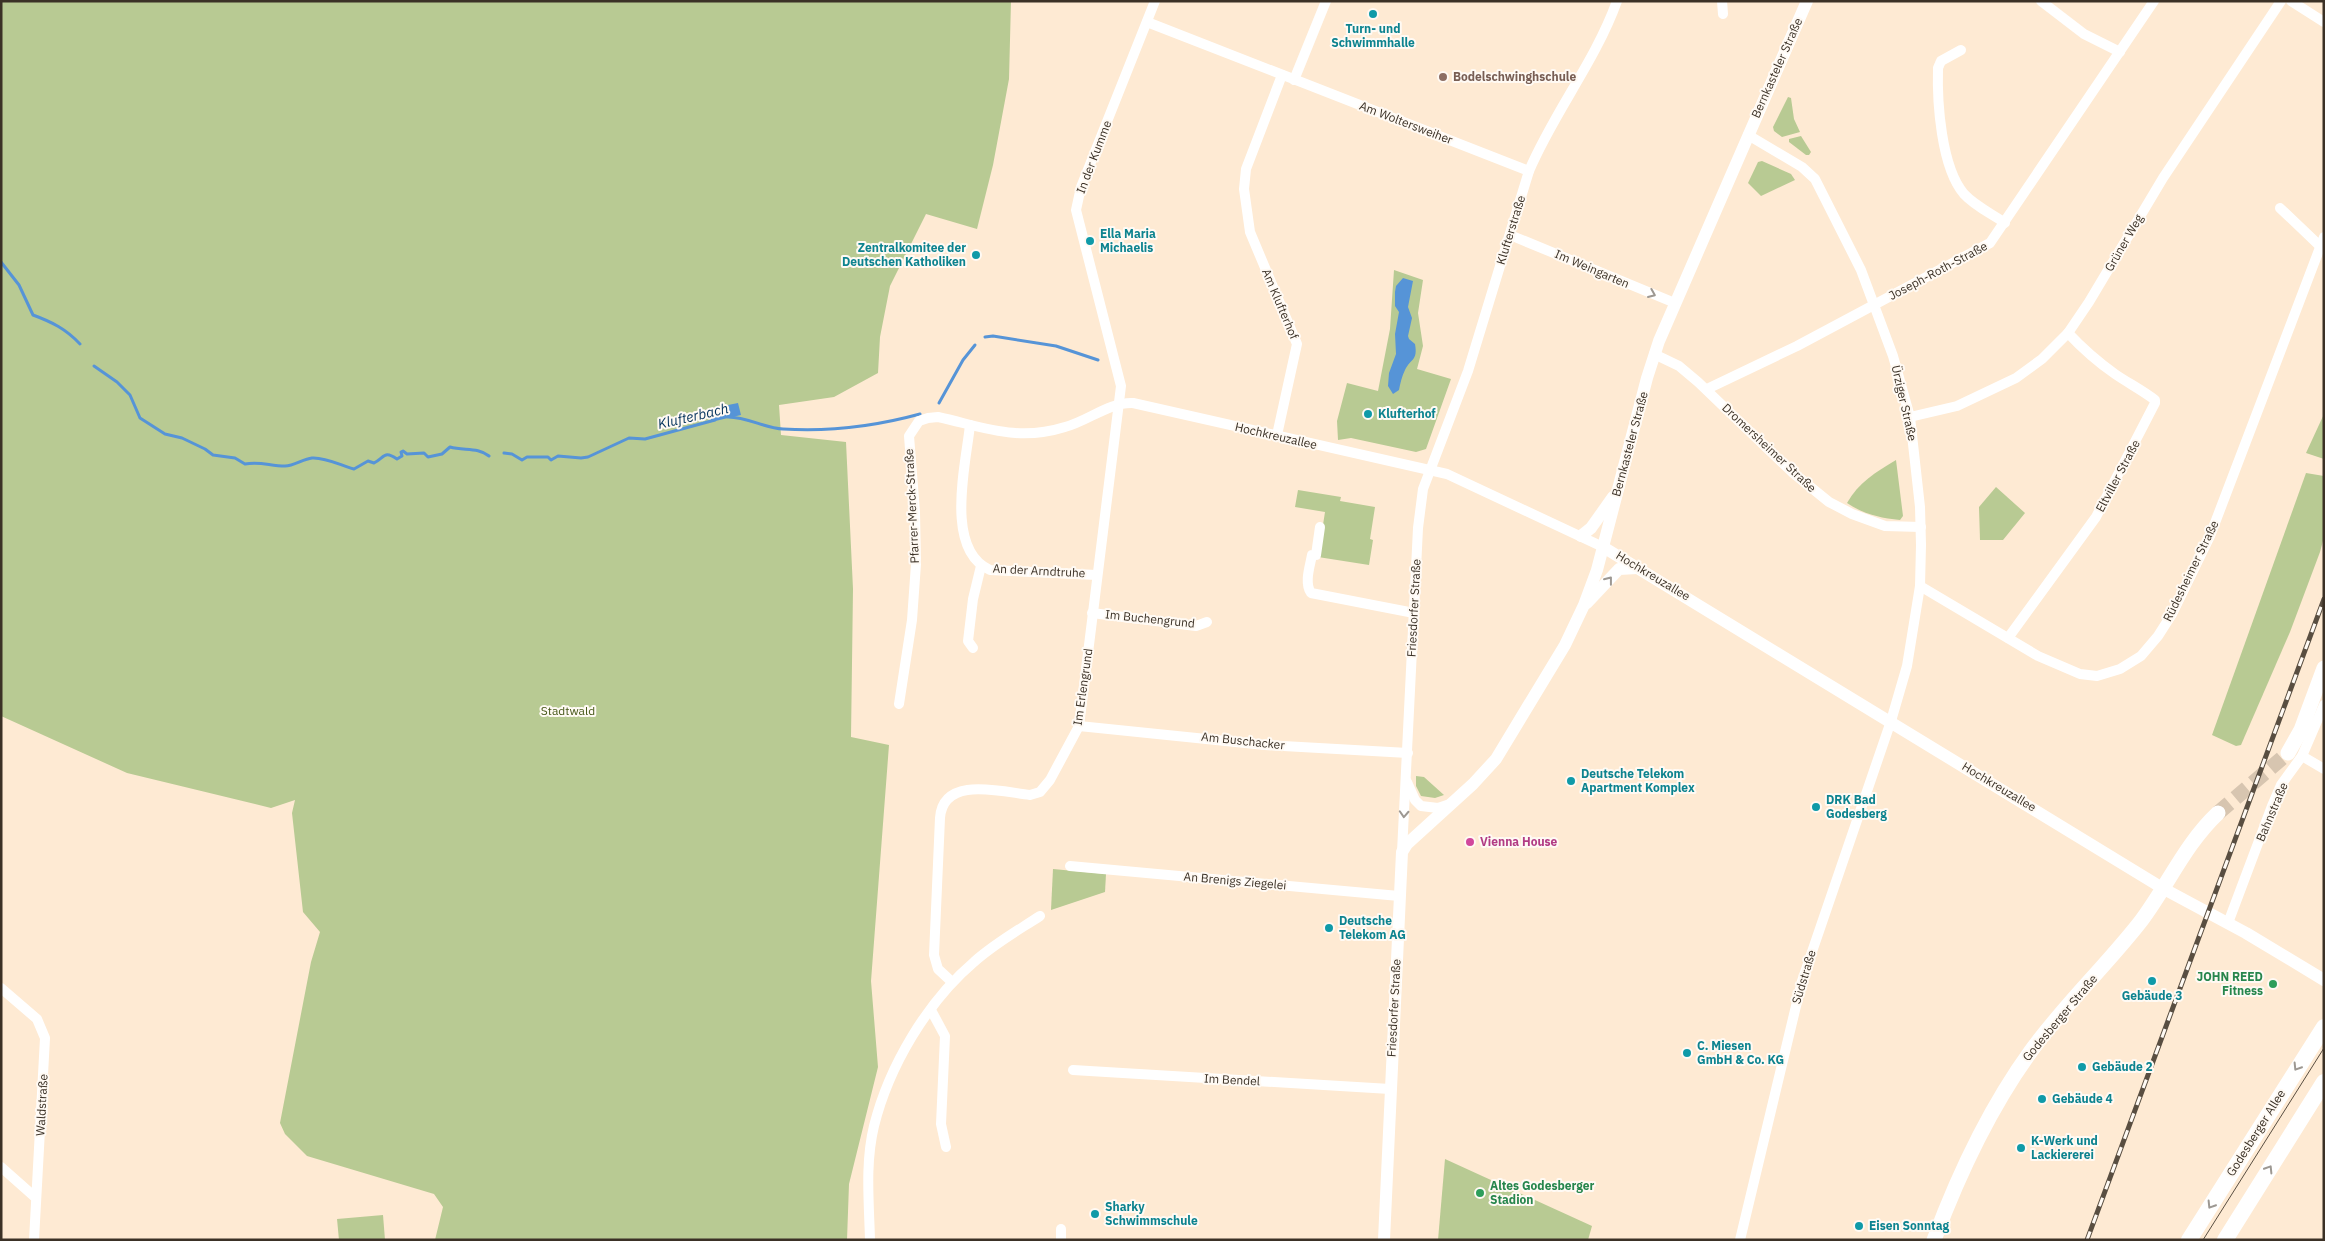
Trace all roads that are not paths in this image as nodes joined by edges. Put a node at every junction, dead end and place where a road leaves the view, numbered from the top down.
1 (1155, 1) edge
2 (1326, 1) edge
3 (1722, 1) edge
4 (1807, 1) edge
5 (2041, 1) edge
6 (2154, 1) edge
7 (2282, 1) edge
8 (2291, 1) edge
9 (1615, 2) edge
10 (2306, 5) edge
11 (1724, 14) dead end
12 (1147, 22) junction
13 (2324, 22) edge
14 (1961, 50) dead end
15 (2120, 52) junction
16 (1282, 75) junction
17 (1294, 80) junction
18 (1748, 135) junction
19 (1529, 171) junction
20 (2280, 208) dead end
21 (2005, 223) junction
22 (1510, 235) junction
23 (2322, 241) edge
24 (1674, 304) junction
25 (1875, 304) junction
26 (2068, 333) junction
27 (1654, 354) junction
28 (1707, 389) junction
29 (1118, 405) junction
30 (1910, 417) junction
31 (970, 425) junction
32 (913, 428) joint
33 (1277, 435) junction
34 (1430, 470) junction
35 (1618, 491) junction
36 (1320, 527) dead end
37 (1921, 527) junction
38 (1582, 536) junction
39 (1603, 546) junction
40 (981, 566) junction
41 (1640, 568) junction
42 (1097, 575) junction
43 (1920, 586) junction
44 (1584, 606) junction
45 (1092, 613) junction
46 (1414, 613) junction
47 (1208, 622) dead end
48 (2008, 638) junction
49 (973, 648) dead end
50 (2324, 668) edge
51 (899, 704) dead end
52 (2324, 705) edge
53 (1891, 722) junction
54 (1079, 726) junction
55 (1408, 753) junction
56 (2295, 755) junction
57 (2324, 770) edge
58 (1405, 776) junction
59 (1453, 803) junction
60 (2218, 814) tunnel mouth
61 (1402, 852) junction
62 (1070, 866) dead end
63 (2164, 889) junction
64 (1399, 896) junction
65 (1040, 916) dead end
66 (2228, 923) junction
67 (2324, 980) edge
68 (952, 982) junction
69 (1, 988) edge
70 (931, 1010) junction
71 (2324, 1026) edge
72 (1073, 1070) dead end
73 (2324, 1082) edge
74 (1390, 1089) junction
75 (946, 1147) dead end
76 (1, 1167) edge
77 (36, 1198) junction
78 (34, 1240) edge
79 (870, 1240) edge
80 (1384, 1240) edge
81 (1740, 1240) edge
82 (1934, 1240) edge
83 (2190, 1240) edge
84 (2225, 1240) edge

1 - 12 street, In der Kumme
2 - 17 street
3 - 11 street
4 - 18 street, Bernkasteler Straße
5 - 15 street
6 - 15 street, Joseph-Roth-Straße
7 - 26 street, Grüner Weg
8 - 10 street
9 - 19 street, Klufterstraße
10 - 13 street
12 - 16 street, Am Woltersweiher
12 - 29 street, In der Kumme
14 - 21 street
15 - 21 street, Joseph-Roth-Straße
16 - 17 street, Am Woltersweiher
16 - 33 street, Am Klufterhof
17 - 19 street, Am Woltersweiher
18 - 24 street, Bernkasteler Straße
18 - 25 street, Ürziger Straße
19 - 22 street, Klufterstraße
20 - 23 street, Rüdesheimer Straße
21 - 25 street, Joseph-Roth-Straße
22 -> 24 street, Im Weingarten
22 - 34 street, Klufterstraße
23 - 48 street, Rüdesheimer Straße
24 - 27 street, Bernkasteler Straße
25 - 28 street, Joseph-Roth-Straße
25 - 30 street, Ürziger Straße
26 - 30 street, Grüner Weg
26 - 48 street, Eltviller Straße
27 - 28 street, Dromersheimer Straße
27 - 35 street, Bernkasteler Straße
28 - 37 street, Dromersheimer Straße
29 - 31 street, Hochkreuzallee
29 - 33 street, Hochkreuzallee
29 - 42 street, Im Erlengrund
30 - 37 street, Ürziger Straße
31 - 32 street, Hochkreuzallee
31 - 40 street, An der Arndtruhe
32 - 51 street, Pfarrer-Merck-Straße
33 - 34 street, Hochkreuzallee
34 - 38 street, Hochkreuzallee
34 - 46 street, Friesdorfer Straße
35 - 38 street
35 - 39 street, Bernkasteler Straße
36 - 46 street
37 - 43 street, Ürziger Straße
38 - 39 street, Hochkreuzallee
39 - 41 street, Hochkreuzallee
39 - 44 street, Bernkasteler Straße
40 - 42 street, An der Arndtruhe
40 - 49 street, An der Arndtruhe
44 -> 41 street
41 - 53 street, Hochkreuzallee
42 - 45 street, Im Erlengrund
43 - 48 street, Rüdesheimer Straße
43 - 53 street, Ürziger Straße
44 - 59 street, Bernkasteler Straße
45 - 47 street, Im Buchengrund
45 - 54 street, Im Erlengrund
46 - 55 street, Friesdorfer Straße
50 - 56 main road
52 - 56 street, Bahnstraße
53 - 63 street, Hochkreuzallee
53 - 81 street, Südstraße
54 - 55 street, Am Buschacker
54 - 68 street, Im Erlengrund
55 - 58 street, Friesdorfer Straße
56 - 57 street
56 - 66 street, Bahnstraße
58 - 59 street
58 -> 61 street, Friesdorfer Straße
59 - 61 street, Bernkasteler Straße
60 - 63 main road, Godesberger Straße
61 - 64 street, Friesdorfer Straße
62 - 64 street, An Brenigs Ziegelei
63 - 66 street, Hochkreuzallee
63 - 82 main road, Godesberger Straße
64 - 74 street, Friesdorfer Straße
65 - 68 street
66 - 67 street, Hochkreuzallee
68 - 70 street
69 - 77 street, Waldstraße
70 - 75 street
70 - 79 street
71 -> 83 main road, Godesberger Allee
72 - 74 street, Im Bendel
84 -> 73 main road
74 - 80 street, Friesdorfer Straße
76 - 77 street
77 - 78 street, Waldstraße

